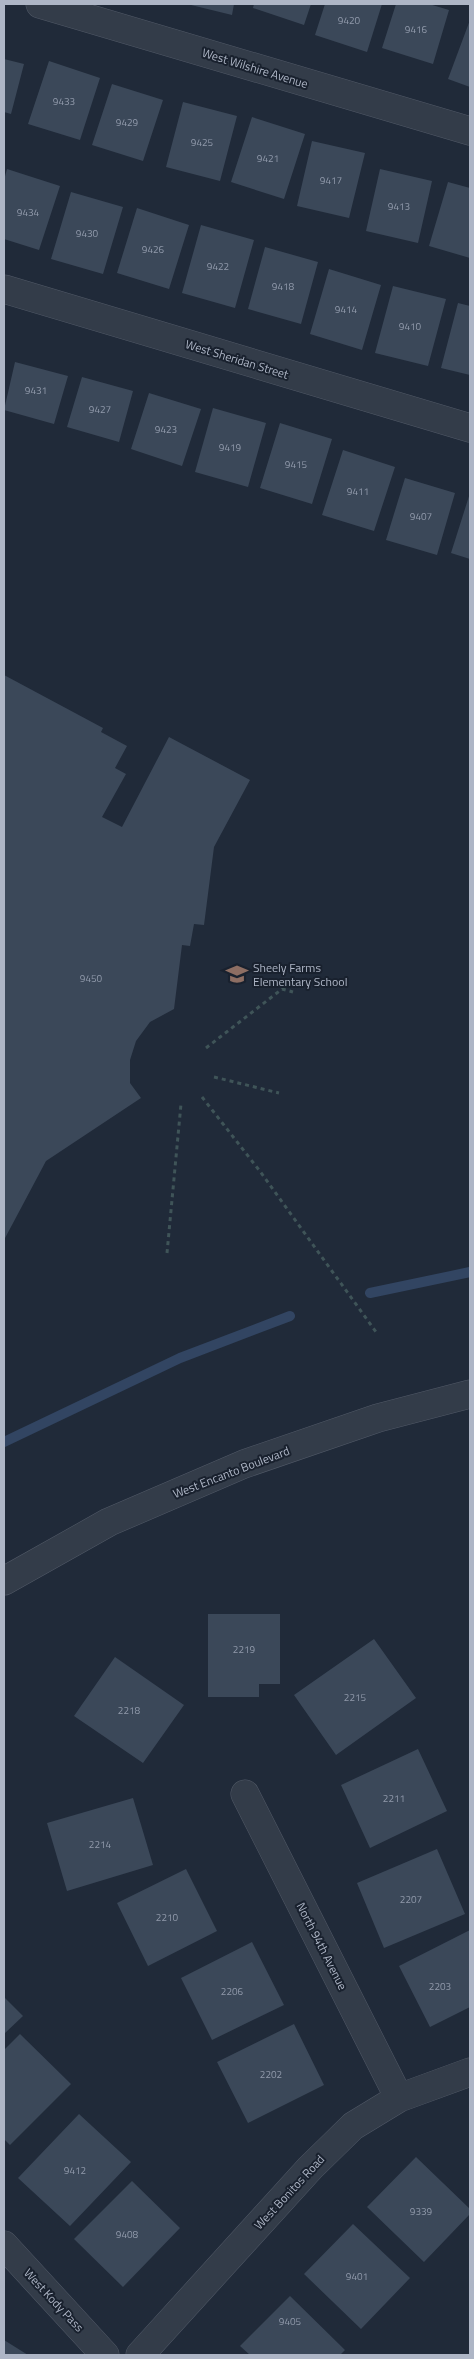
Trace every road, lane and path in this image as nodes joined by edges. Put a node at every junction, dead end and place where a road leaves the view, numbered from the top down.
1 (40, 4) edge
2 (470, 131) edge
3 (4, 289) edge
4 (470, 428) edge
5 (293, 992) dead end
6 (206, 1048) dead end
7 (214, 1077) dead end
8 (279, 1093) dead end
9 (202, 1097) dead end
10 (181, 1104) dead end
11 (167, 1253) dead end
12 (376, 1332) dead end
13 (470, 1394) edge
14 (4, 1581) edge
15 (245, 1794) dead end
16 (470, 2072) edge
17 (399, 2098) junction
18 (4, 2245) edge
19 (105, 2355) edge
20 (140, 2355) edge

1 - 2 street, West Wilshire Avenue
3 - 4 street, West Sheridan Street
5 - 6 path
7 - 8 path
9 - 12 path
10 - 11 path
13 - 14 street, West Encanto Boulevard
15 - 17 street, North 94th Avenue
16 - 17 street, West Bonitos Road
17 - 20 street, West Bonitos Road
18 - 19 street, West Kody Pass

